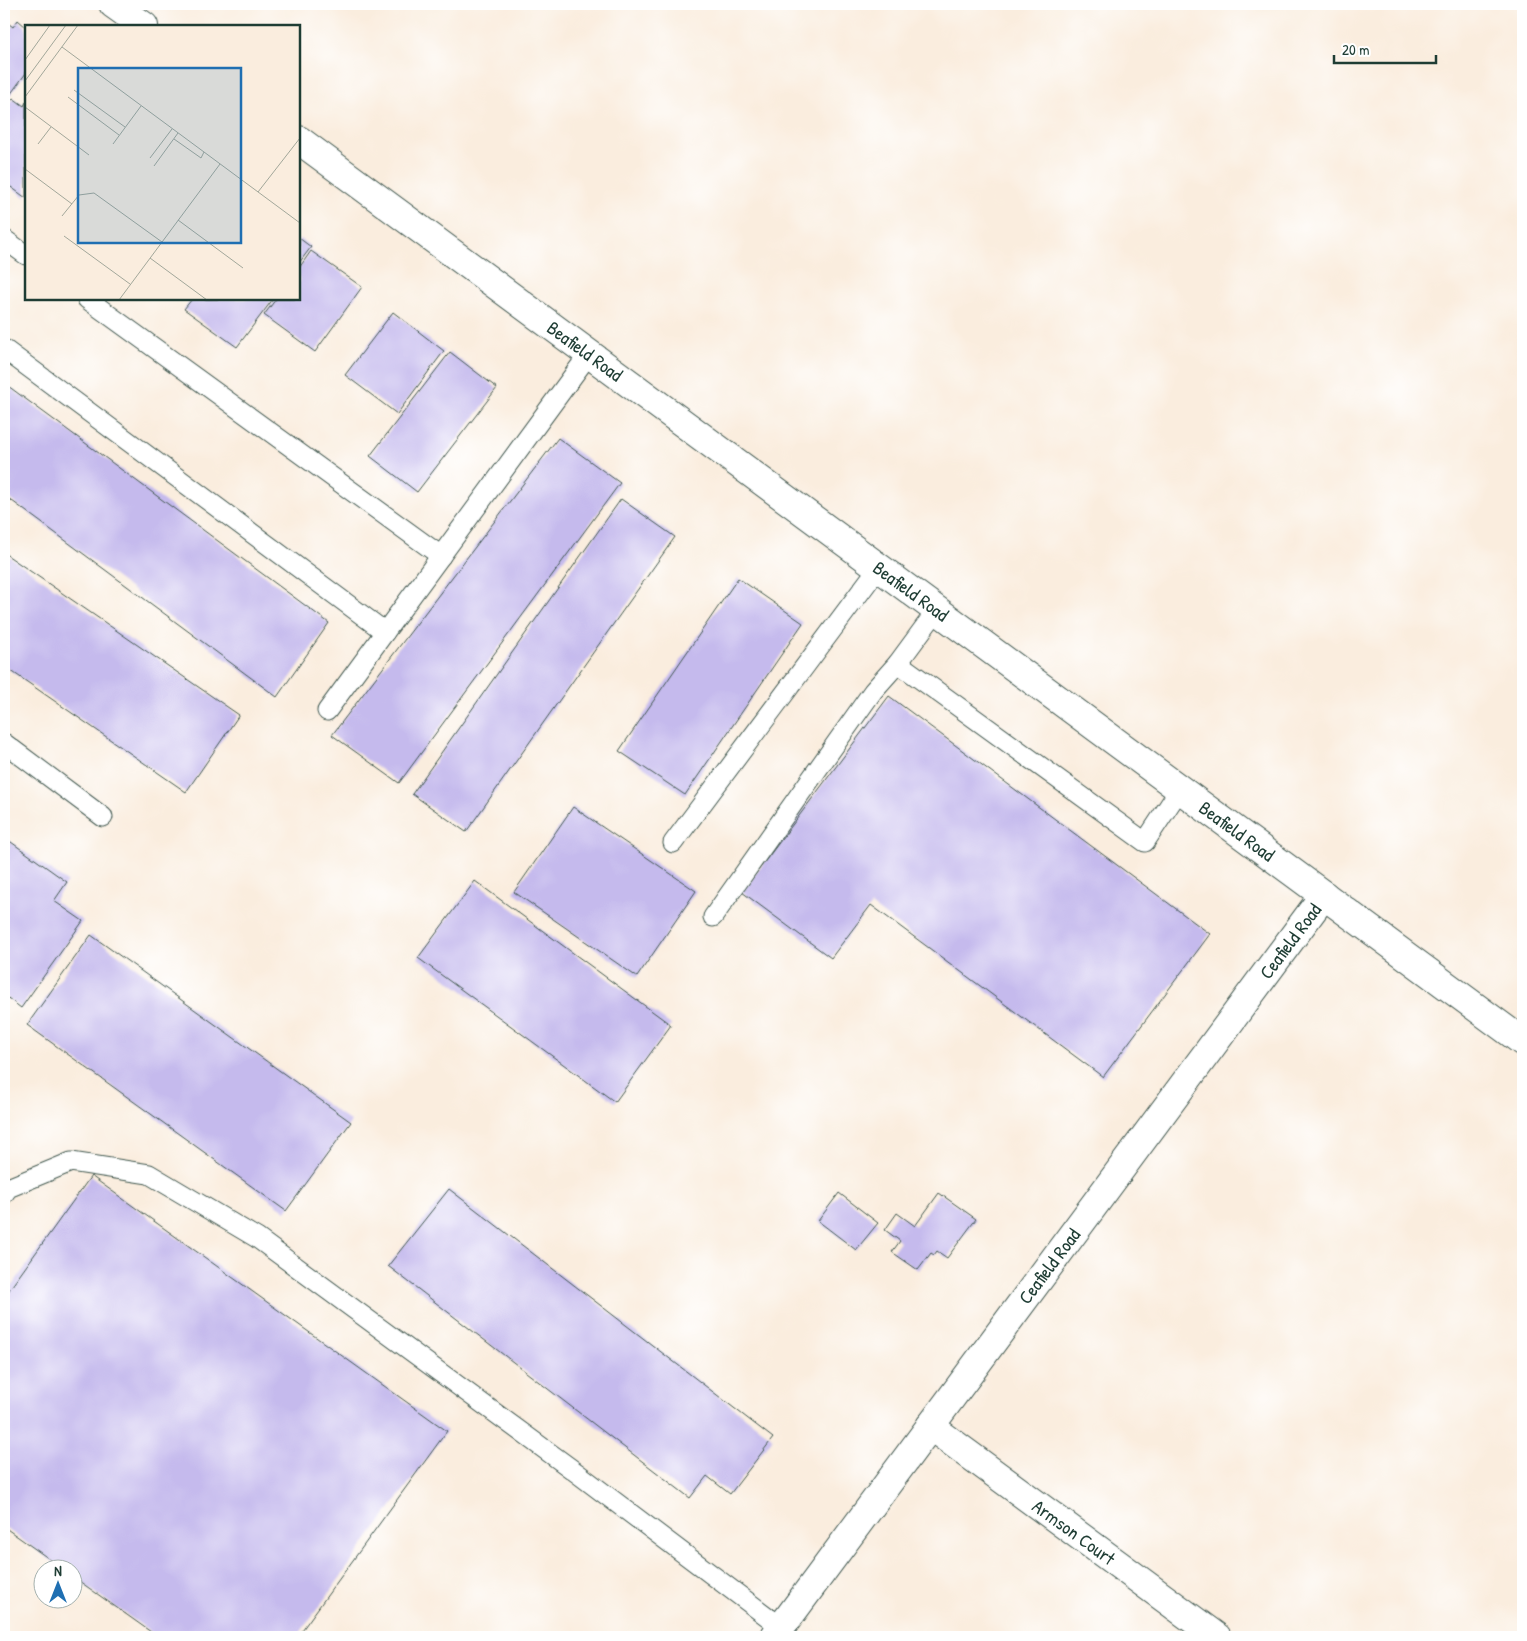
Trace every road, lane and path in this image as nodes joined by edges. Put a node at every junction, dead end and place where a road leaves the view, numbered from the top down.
1 (114, 4) edge
2 (143, 25) edge
3 (300, 141) edge
4 (4, 239) edge
5 (25, 254) edge
6 (87, 300) edge
7 (4, 349) edge
8 (589, 354) junction
9 (441, 556) junction
10 (879, 567) junction
11 (937, 610) junction
12 (385, 632) junction
13 (898, 663) junction
14 (327, 712) dead end
15 (4, 743) edge
16 (1180, 789) junction
17 (103, 817) dead end
18 (673, 844) dead end
19 (1324, 895) junction
20 (713, 917) dead end
21 (1523, 1042) edge
22 (4, 1194) edge
23 (930, 1426) junction
24 (778, 1632) edge
25 (1217, 1637) edge

1 - 2 street
3 - 8 street, Beafield Road
4 - 5 lane
6 - 9 lane
7 - 12 lane
8 - 9 lane
8 - 10 street, Beafield Road
9 - 12 lane
10 - 11 street, Beafield Road
10 - 18 lane
11 - 13 lane
11 - 16 street, Beafield Road
12 - 14 lane
13 - 16 lane
13 - 20 lane
15 - 17 lane
16 - 19 street, Beafield Road
19 - 21 street, Beafield Road
19 - 23 street, Ceafield Road
22 - 24 lane
23 - 24 street, Ceafield Road
23 - 25 street, Armson Court

